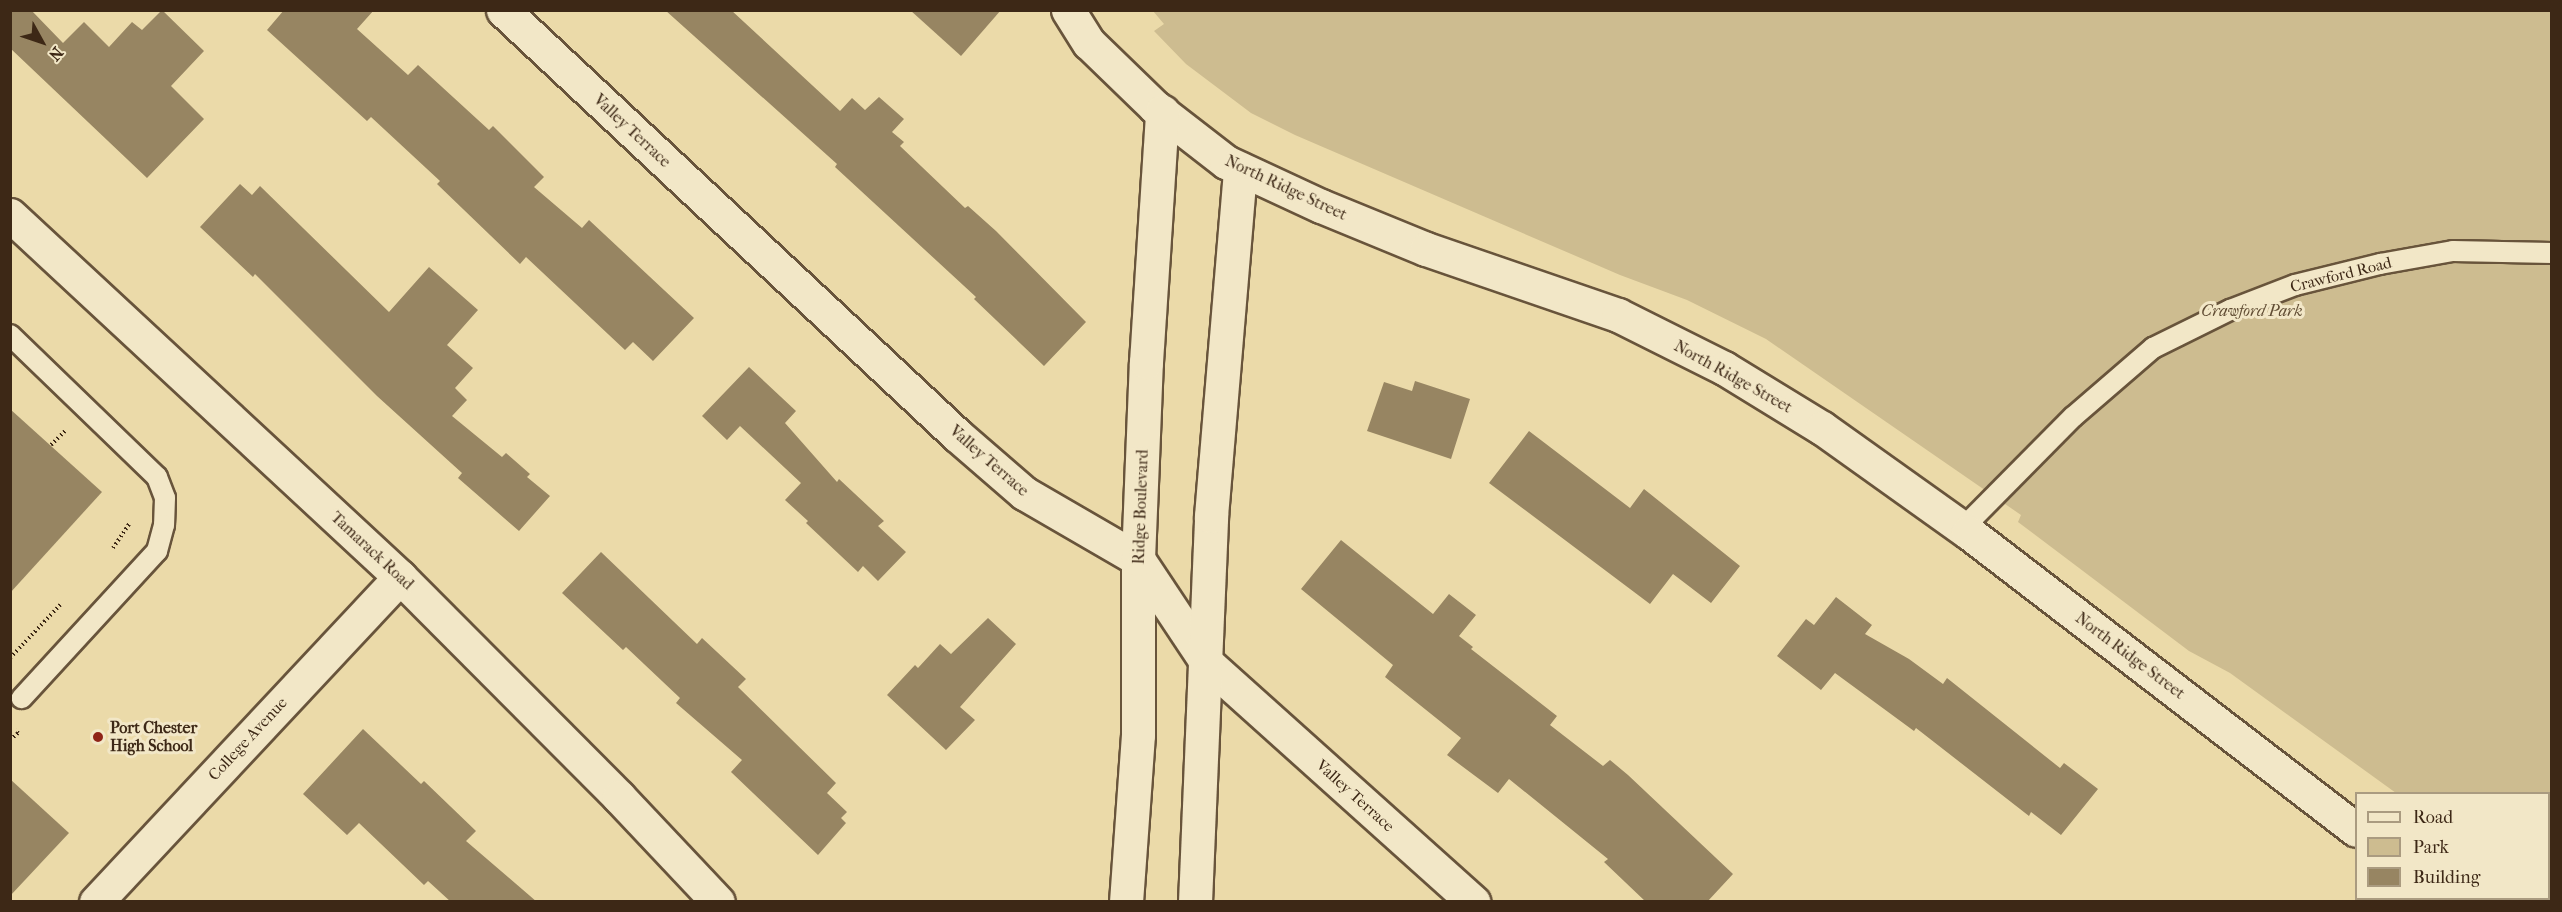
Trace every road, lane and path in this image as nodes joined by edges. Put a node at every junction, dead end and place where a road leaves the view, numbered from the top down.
1 (503, 10) edge
2 (1068, 10) edge
3 (1162, 112) junction
4 (1240, 169) junction
5 (10, 215) edge
6 (2552, 253) edge
7 (10, 335) edge
8 (131, 522) dead end
9 (1962, 528) junction
10 (106, 556) dead end
11 (1138, 559) junction
12 (400, 577) junction
13 (66, 599) dead end
14 (10, 658) edge
15 (1207, 663) junction
16 (22, 698) dead end
17 (10, 726) edge
18 (10, 740) edge
19 (2355, 829) edge
20 (96, 902) edge
21 (718, 902) edge
22 (1126, 902) edge
23 (1195, 902) edge
24 (1473, 902) edge

1 - 11 street, Valley Terrace
2 - 3 street, North Ridge Street
3 - 4 street, North Ridge Street
3 - 11 street, Ridge Boulevard
4 - 9 street, North Ridge Street
4 - 15 street
5 - 12 street, Tamarack Road
6 - 9 lane, Crawford Road
7 - 16 lane
8 - 10 path
9 - 19 street, North Ridge Street
11 - 15 street, Valley Terrace
11 - 22 street, Ridge Boulevard
12 - 20 street, College Avenue
12 - 21 street, Tamarack Road
13 - 14 path
15 - 23 street
15 - 24 street, Valley Terrace
17 - 18 path

